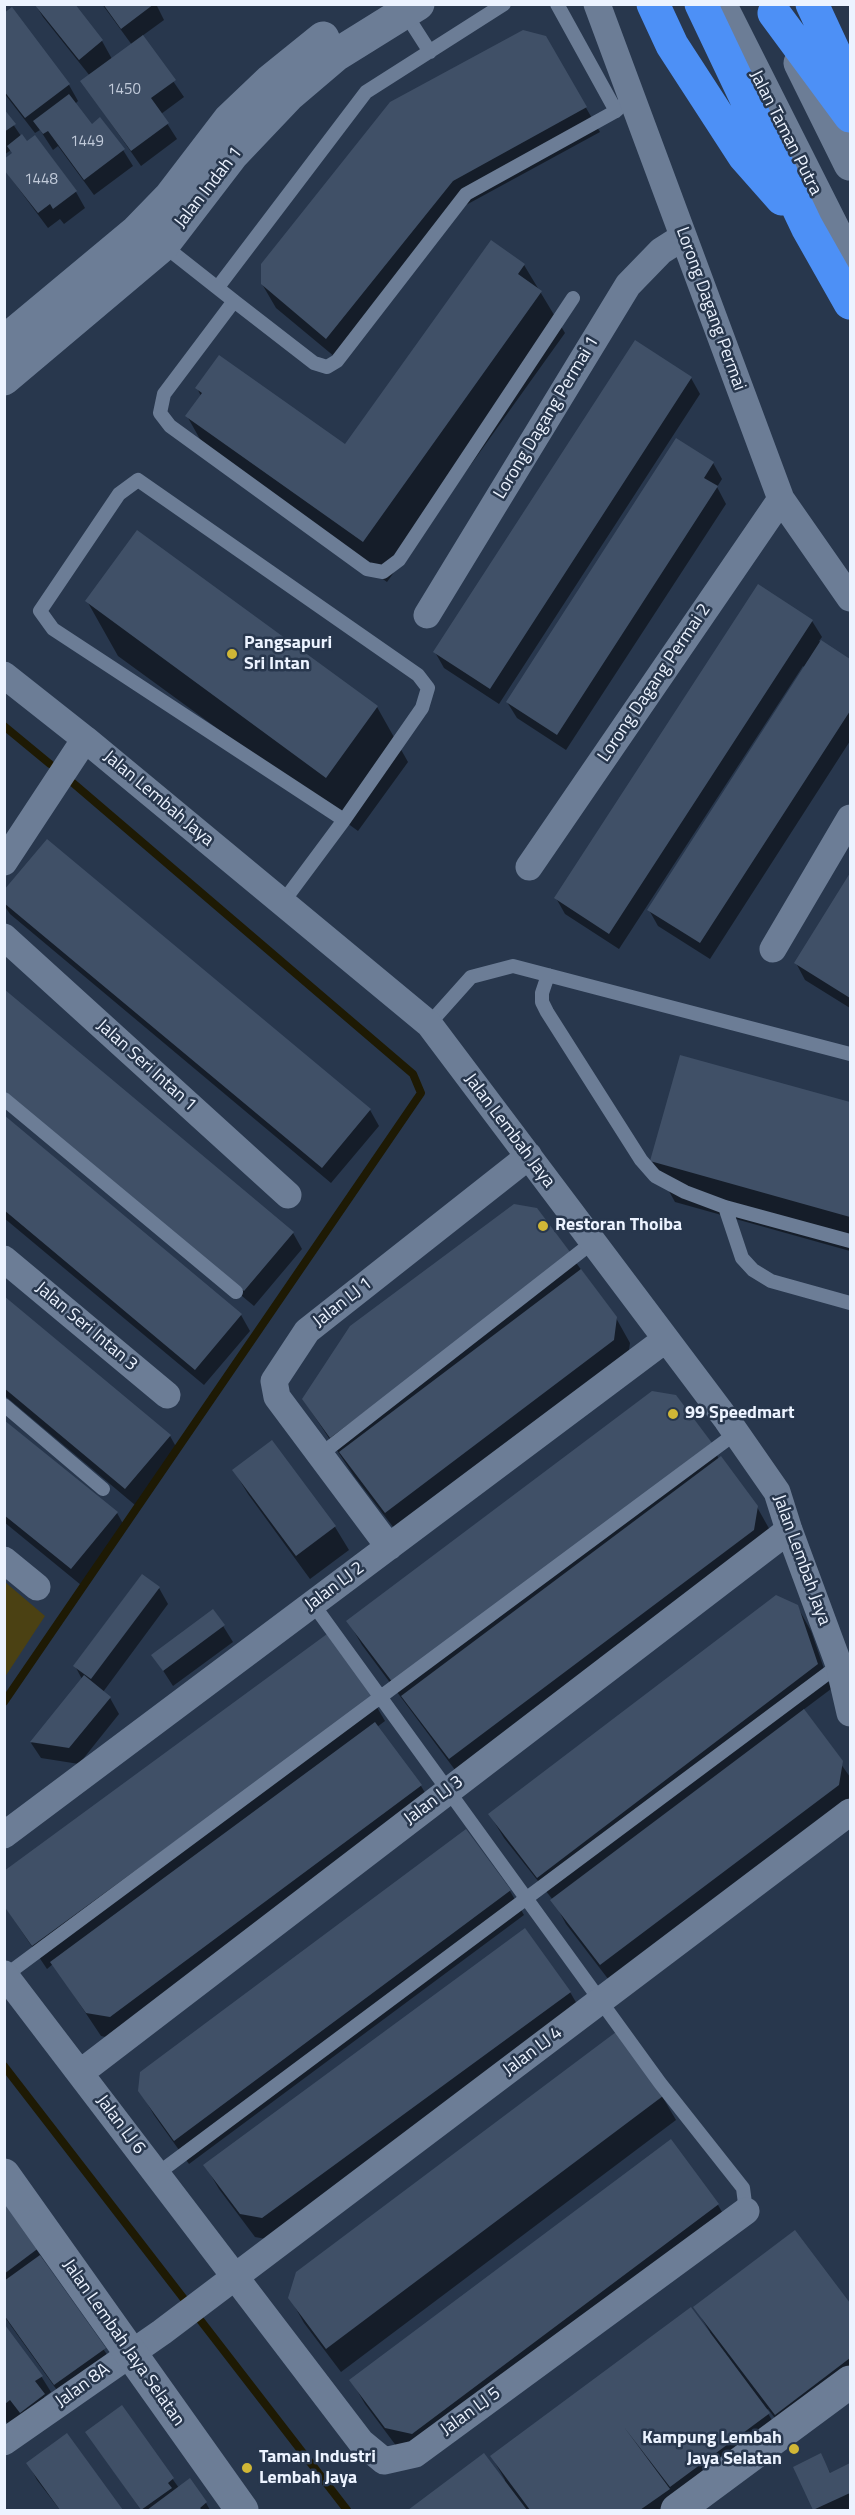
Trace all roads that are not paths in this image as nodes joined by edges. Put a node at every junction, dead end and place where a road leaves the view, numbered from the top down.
1 (504, 4) edge
2 (557, 4) edge
3 (597, 4) edge
4 (653, 4) edge
5 (701, 4) edge
6 (720, 4) edge
7 (812, 4) edge
8 (400, 7) edge
9 (772, 9) edge
10 (430, 52) junction
11 (850, 86) edge
12 (623, 104) junction
13 (850, 116) edge
14 (850, 164) edge
15 (807, 227) junction
16 (683, 237) junction
17 (164, 245) junction
18 (850, 262) edge
19 (218, 287) junction
20 (573, 298) dead end
21 (234, 301) junction
22 (850, 303) edge
23 (4, 342) edge
24 (4, 379) edge
25 (781, 499) junction
26 (850, 598) edge
27 (427, 615) dead end
28 (4, 675) edge
29 (85, 739) junction
30 (850, 818) edge
31 (344, 820) junction
32 (4, 862) edge
33 (529, 867) dead end
34 (283, 902) junction
35 (4, 937) edge
36 (773, 949) dead end
37 (548, 975) junction
38 (429, 1024) junction
39 (850, 1054) edge
40 (4, 1099) edge
41 (529, 1156) junction
42 (288, 1195) dead end
43 (725, 1206) junction
44 (850, 1241) edge
45 (593, 1242) junction
46 (4, 1259) edge
47 (236, 1292) dead end
48 (850, 1303) edge
49 (666, 1339) junction
50 (167, 1395) dead end
51 (4, 1405) edge
52 (736, 1433) junction
53 (320, 1455) junction
54 (103, 1489) dead end
55 (789, 1530) junction
56 (388, 1547) junction
57 (4, 1560) edge
58 (37, 1587) dead end
59 (313, 1604) junction
60 (838, 1665) junction
61 (380, 1697) junction
62 (850, 1713) edge
63 (448, 1791) junction
64 (850, 1812) edge
65 (4, 1835) edge
66 (527, 1898) junction
67 (5, 1974) edge
68 (602, 2001) junction
69 (80, 2073) junction
70 (157, 2174) junction
71 (4, 2175) edge
72 (746, 2211) joint
73 (225, 2284) junction
74 (162, 2332) joint
75 (129, 2353) junction
76 (850, 2382) edge
77 (4, 2442) edge
78 (242, 2511) edge
79 (677, 2511) edge

1 - 10 lane
2 - 12 lane
3 - 12 street, Lorong Dagang Permai
4 - 15 highway
5 - 15 highway
6 - 18 street, Jalan Taman Putra
7 - 11 highway
8 - 10 lane
8 - 17 street, Jalan Indah 1
8 - 23 street, Jalan Indah 1
9 - 13 highway
9 - 14 street
10 - 19 lane
12 - 16 street, Lorong Dagang Permai
12 - 21 lane
15 - 22 highway
16 - 25 street, Lorong Dagang Permai
16 - 27 street, Lorong Dagang Permai 1
17 - 19 lane
17 - 24 street, Jalan Indah 1
19 - 21 lane
20 - 21 lane
25 - 26 street, Lorong Dagang Permai
25 - 33 street, Lorong Dagang Permai 2
28 - 29 street, Jalan Lembah Jaya
29 - 32 street
29 - 34 street, Jalan Lembah Jaya
30 - 36 street
31 - 31 lane
31 - 34 lane
34 - 38 street, Jalan Lembah Jaya
35 - 42 street, Jalan Seri Intan 1
37 - 38 lane
37 - 39 lane
37 - 43 lane
38 - 41 street, Jalan Lembah Jaya
40 - 47 lane
41 - 45 street, Jalan Lembah Jaya
41 - 53 street, Jalan LJ 1
43 - 44 lane
43 - 48 lane
45 - 49 street, Jalan Lembah Jaya
45 - 53 lane
46 - 50 street, Jalan Seri Intan 3
49 - 52 street, Jalan Lembah Jaya
49 - 56 street, Jalan LJ 2
51 - 54 lane
52 - 55 street, Jalan Lembah Jaya
52 - 61 lane
53 - 56 street, Jalan LJ 1
55 - 60 street, Jalan Lembah Jaya
55 - 63 street, Jalan LJ 3
56 - 59 street, Jalan LJ 2
57 - 58 street
59 - 61 lane
59 - 65 street, Jalan LJ 2
60 - 62 street, Jalan Lembah Jaya
60 - 66 lane
61 - 63 lane
61 - 67 lane
63 - 66 lane
63 - 69 street, Jalan LJ 3
64 - 68 street, Jalan LJ 4
66 - 68 lane
66 - 70 lane
67 - 69 street, Jalan LJ 6
68 - 72 lane
68 - 73 street, Jalan LJ 4
69 - 70 street, Jalan LJ 6
70 - 73 street, Jalan LJ 6
71 - 75 street, Jalan Lembah Jaya Selatan
72 - 73 street, Jalan LJ 5
73 - 74 street, Jalan LJ 4
74 - 75 street, Jalan 8A
75 - 77 street, Jalan 8A
75 - 78 street, Jalan Lembah Jaya Selatan
76 - 79 street

